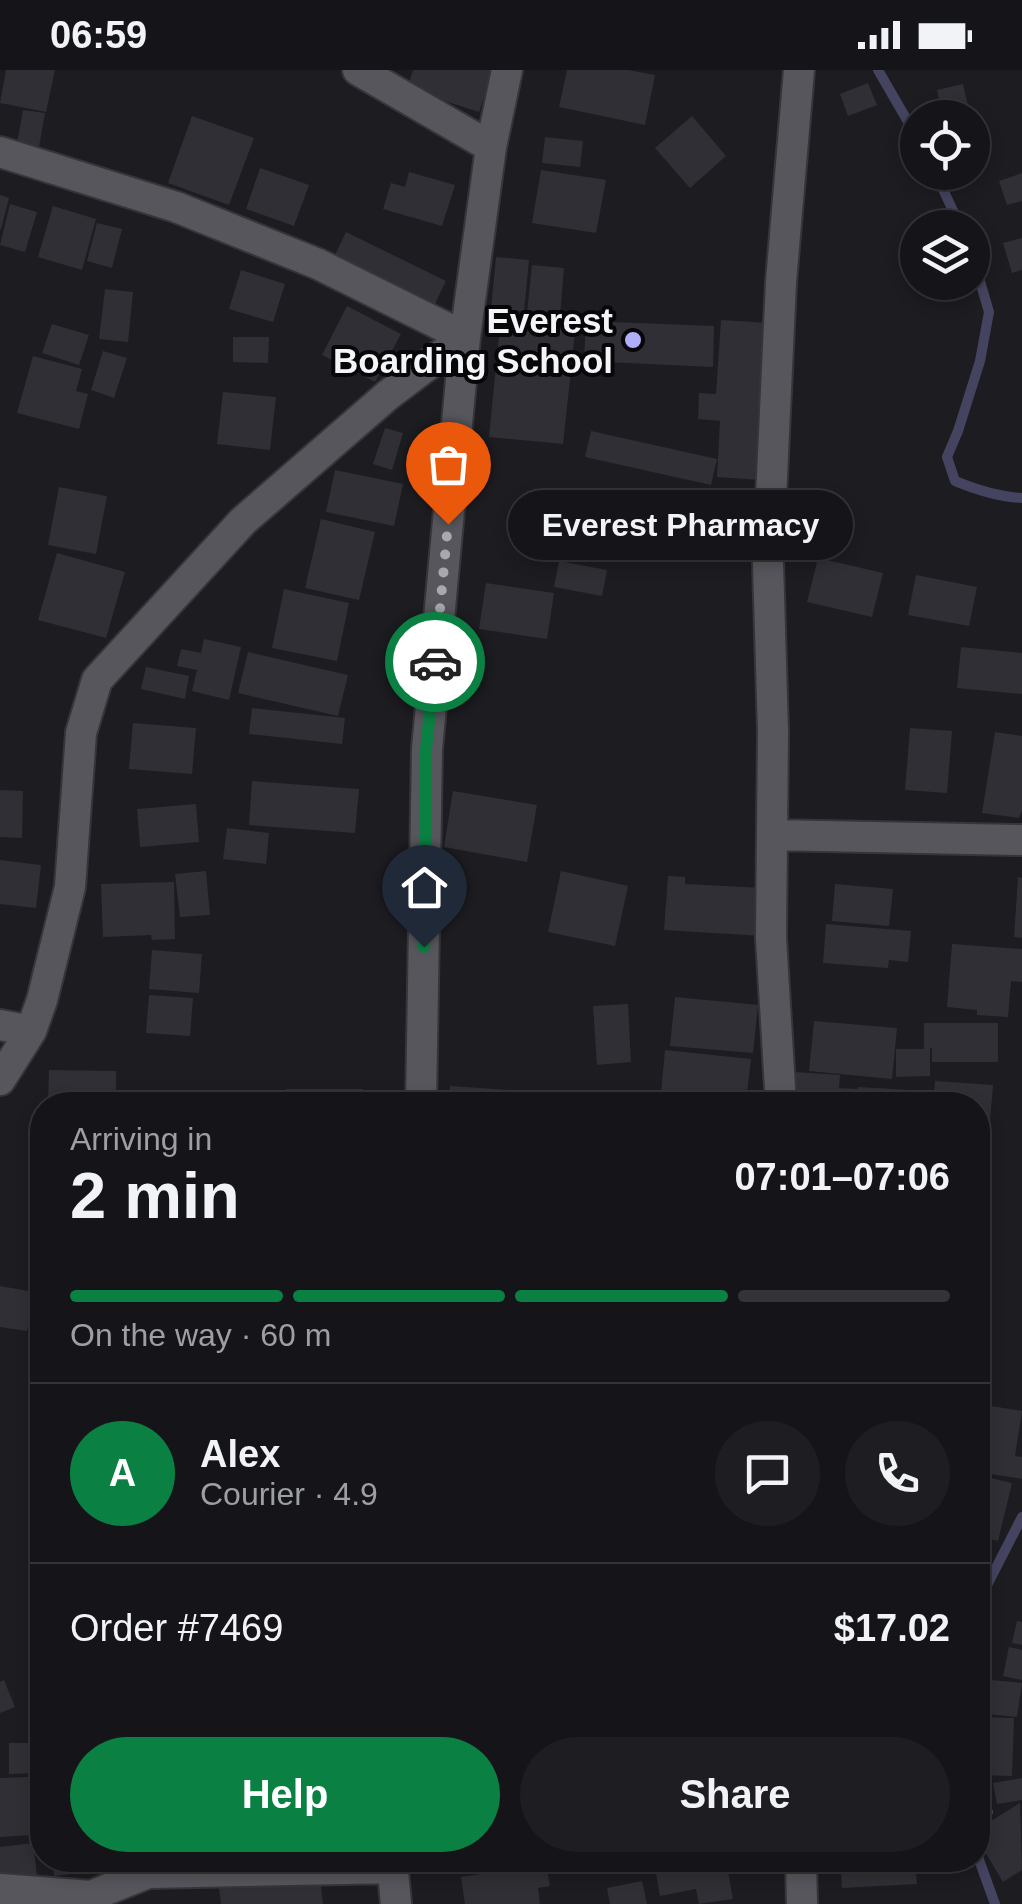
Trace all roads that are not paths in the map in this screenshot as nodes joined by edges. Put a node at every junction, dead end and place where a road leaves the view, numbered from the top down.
1 (358, 70) edge
2 (507, 70) edge
3 (799, 70) edge
4 (490, 148) junction
5 (0, 152) edge
6 (465, 337) junction
7 (772, 835) junction
8 (1022, 840) edge
9 (0, 1025) edge
10 (31, 1031) junction
11 (0, 1080) edge
12 (421, 1092) edge
13 (780, 1092) edge
14 (175, 1872) edge
15 (393, 1872) edge
16 (801, 1872) edge
17 (0, 1890) edge
18 (92, 1900) edge
19 (396, 1904) edge
20 (802, 1904) edge

1 - 4 street
2 - 4 street
3 - 7 street
4 - 6 street
5 - 6 street
6 - 10 street
6 - 12 street
7 - 8 street
7 - 13 street
9 - 10 street
10 - 11 street
14 - 18 street
15 - 19 street
16 - 20 street
17 - 18 street

